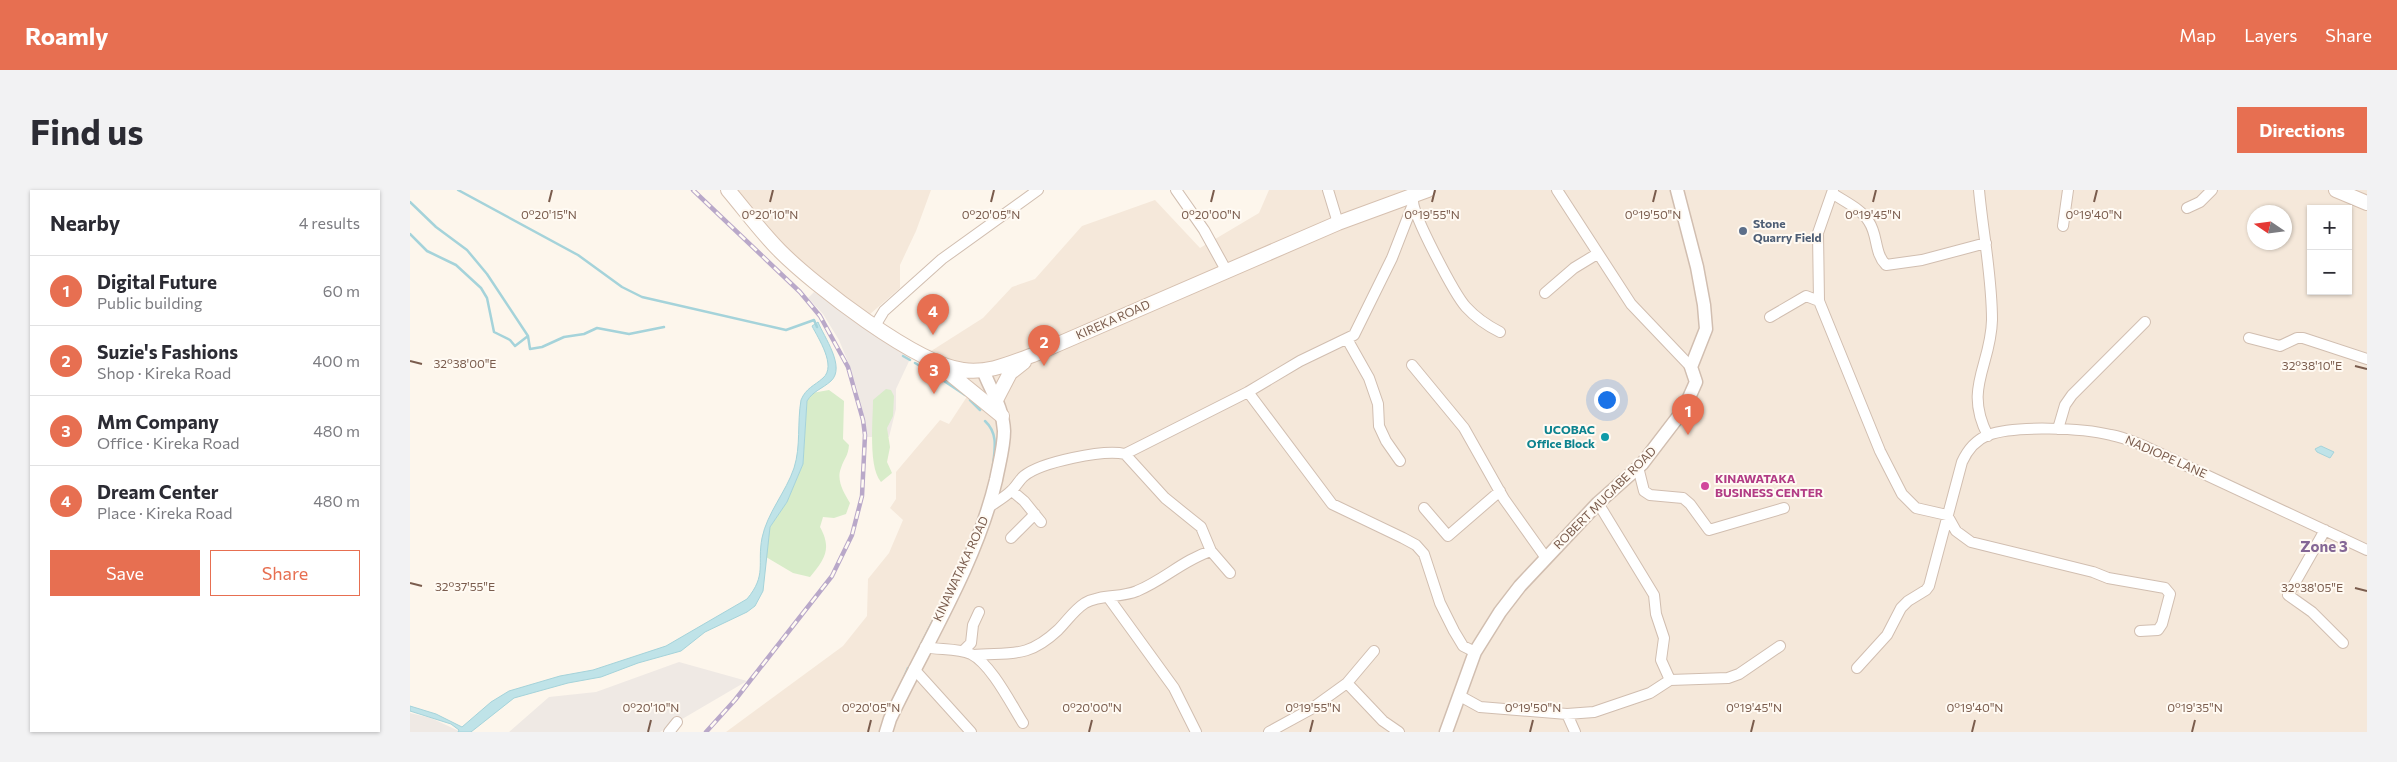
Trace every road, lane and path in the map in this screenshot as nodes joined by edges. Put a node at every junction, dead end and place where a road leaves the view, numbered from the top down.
1 (728, 190) edge
2 (1038, 190) edge
3 (1176, 190) edge
4 (1328, 190) edge
5 (1557, 190) edge
6 (1677, 190) edge
7 (1979, 190) edge
8 (2068, 190) edge
9 (2212, 190) edge
10 (2336, 190) edge
11 (1832, 191) edge
12 (1418, 196) edge
13 (2367, 203) edge
14 (2187, 208) dead end
15 (1338, 223) junction
16 (2063, 226) dead end
17 (1986, 243) junction
18 (1598, 254) junction
19 (1226, 270) junction
20 (1545, 293) dead end
21 (1819, 301) junction
22 (1770, 317) dead end
23 (2145, 322) dead end
24 (875, 326) junction
25 (1500, 332) dead end
26 (2250, 338) dead end
27 (1346, 339) junction
28 (1033, 355) junction
29 (2367, 359) edge
30 (931, 360) junction
31 (1412, 365) dead end
32 (1691, 367) junction
33 (983, 370) junction
34 (1248, 392) junction
35 (997, 398) junction
36 (1002, 416) junction
37 (2058, 429) junction
38 (1988, 436) junction
39 (1125, 454) junction
40 (1400, 461) dead end
41 (1638, 467) junction
42 (1012, 491) junction
43 (1500, 492) junction
44 (1598, 503) junction
45 (989, 507) junction
46 (1424, 508) dead end
47 (1784, 508) dead end
48 (1947, 515) junction
49 (2325, 530) junction
50 (1011, 538) dead end
51 (2367, 550) edge
52 (1211, 551) junction
53 (1546, 558) junction
54 (1230, 572) dead end
55 (1108, 597) junction
56 (980, 612) dead end
57 (2140, 631) dead end
58 (2343, 643) dead end
59 (1780, 646) dead end
60 (925, 647) junction
61 (1374, 651) dead end
62 (1475, 652) junction
63 (968, 653) junction
64 (1857, 668) dead end
65 (914, 669) junction
66 (1670, 680) junction
67 (1347, 683) junction
68 (1460, 696) junction
69 (1568, 714) junction
70 (677, 722) dead end
71 (1023, 723) dead end
72 (669, 732) edge
73 (886, 732) edge
74 (971, 732) edge
75 (1196, 732) edge
76 (1269, 732) edge
77 (1399, 732) edge
78 (1446, 732) edge
79 (1575, 732) edge

1 - 24 main road, KIREKA ROAD
2 - 24 street
3 - 19 street
4 - 15 street
5 - 18 street
6 - 32 street, ROBERT MUGABE ROAD
7 - 17 street
8 - 16 street
9 - 14 street
10 - 13 main road
11 - 17 street
11 - 21 street
12 - 15 main road, KIREKA ROAD
12 - 25 street
12 - 27 street
15 - 19 main road, KIREKA ROAD
17 - 38 street
18 - 20 street
18 - 32 street
19 - 28 main road, KIREKA ROAD
21 - 22 street
21 - 48 street
23 - 37 street
24 - 30 main road, KIREKA ROAD
26 - 29 street
27 - 34 street
27 - 40 street
28 - 33 main road, KIREKA ROAD
28 - 35 main road
30 - 33 main road, KIREKA ROAD
30 - 36 main road
31 - 43 street
32 - 41 street, ROBERT MUGABE ROAD
33 - 35 street, KINAWATAKA ROAD
34 - 39 street
34 - 62 street
35 - 36 street, KINAWATAKA ROAD
36 - 45 street, KINAWATAKA ROAD
37 - 38 street, NADIOPE LANE
37 - 49 street, NADIOPE LANE
38 - 48 street, NADIOPE LANE
39 - 42 street
39 - 52 street
41 - 44 street, ROBERT MUGABE ROAD
41 - 47 street
42 - 45 street
42 - 50 street
43 - 46 street
43 - 53 street
44 - 53 street, ROBERT MUGABE ROAD
44 - 66 street
45 - 60 street, KINAWATAKA ROAD
48 - 57 street
48 - 64 street, NADIOPE LANE
49 - 51 street, NADIOPE LANE
49 - 58 street
52 - 54 street
52 - 55 street
53 - 62 street, ROBERT MUGABE ROAD
55 - 63 street
55 - 75 street
56 - 63 street
59 - 66 street
60 - 63 street
60 - 65 street, KINAWATAKA ROAD
61 - 67 street
62 - 68 street, ROBERT MUGABE ROAD
63 - 71 street
65 - 73 street, KINAWATAKA ROAD
65 - 74 street
66 - 69 street
67 - 76 street
67 - 77 street
68 - 69 street
68 - 78 street, ROBERT MUGABE ROAD
69 - 79 street
70 - 72 street

